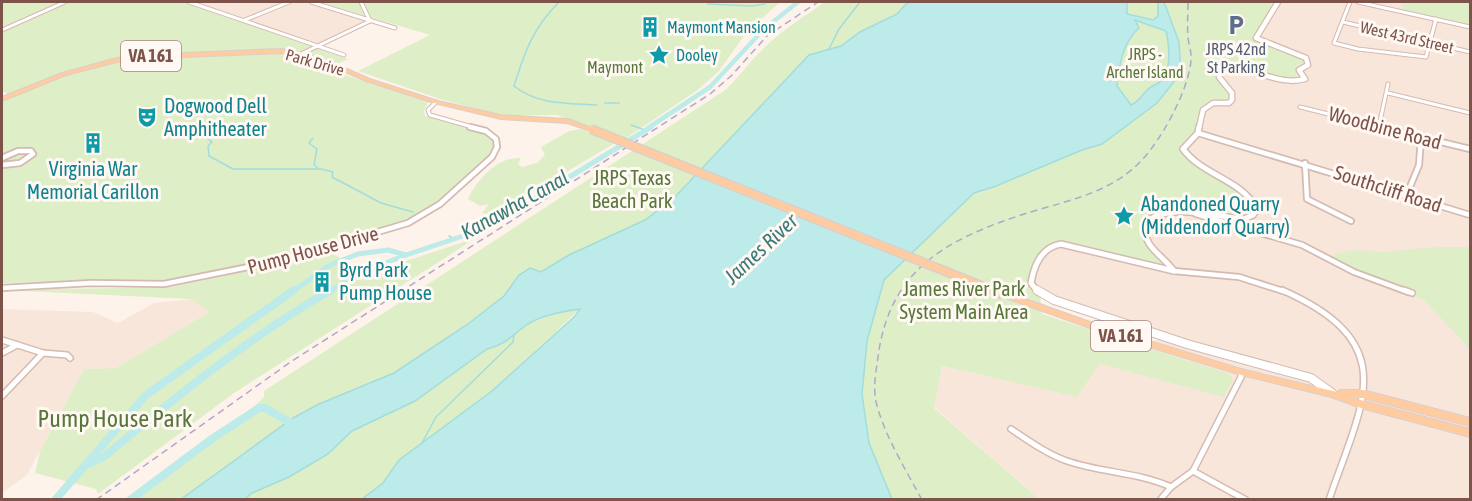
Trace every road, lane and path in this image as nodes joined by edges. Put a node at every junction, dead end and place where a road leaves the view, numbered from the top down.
1 (65, 2) edge
2 (189, 2) edge
3 (289, 2) edge
4 (311, 2) edge
5 (362, 2) edge
6 (1278, 2) edge
7 (1350, 2) edge
8 (1358, 2) edge
9 (1436, 19) junction
10 (245, 20) junction
11 (370, 21) junction
12 (1343, 22) junction
13 (1470, 27) edge
14 (395, 28) dead end
15 (2, 30) edge
16 (1430, 42) junction
17 (317, 47) junction
18 (1470, 52) edge
19 (301, 54) junction
20 (344, 56) dead end
21 (1388, 84) dead end
22 (1388, 93) junction
23 (4, 96) edge
24 (436, 102) junction
25 (1300, 107) dead end
26 (1470, 113) edge
27 (1379, 126) junction
28 (1198, 133) junction
29 (1422, 138) junction
30 (1470, 149) edge
31 (2, 158) edge
32 (1305, 163) junction
33 (2, 165) edge
34 (10, 165) junction
35 (2, 173) edge
36 (1407, 194) junction
37 (1196, 214) junction
38 (1470, 215) edge
39 (1351, 221) dead end
40 (1174, 271) junction
41 (2, 288) edge
42 (1412, 293) dead end
43 (2, 340) edge
44 (17, 345) junction
45 (2, 353) edge
46 (43, 353) junction
47 (70, 358) dead end
48 (1241, 372) junction
49 (1363, 393) junction
50 (1332, 394) junction
51 (2, 396) edge
52 (1361, 404) junction
53 (1470, 422) edge
54 (1011, 429) dead end
55 (1470, 433) edge
56 (1192, 471) junction
57 (1171, 487) junction
58 (1160, 500) edge
59 (1246, 500) edge
60 (1329, 500) edge

1 - 15 street
2 - 10 street
3 - 10 street
4 - 11 street
5 - 11 street
6 - 28 street
7 - 12 street
8 - 9 street
9 - 13 street
9 - 16 street
10 - 17 street
11 - 14 street
11 - 17 street
12 - 16 street, West 43rd Street
12 - 16 street
16 - 18 street, West 43rd Street
17 - 19 street
17 - 20 street
19 - 23 main road, Park Drive / VA 161
19 - 24 main road, Park Drive / VA 161
21 - 22 street
22 - 26 street
22 - 27 street
24 - 41 street, Pump House Drive
24 - 48 main road, Park Drive / VA 161, bridge
25 - 27 street, Woodbine Road
27 - 29 street, Woodbine Road
28 - 32 street, Southcliff Road
28 - 37 street
29 - 30 street, Woodbine Road
29 - 36 street
31 - 34 street
32 - 36 street, Southcliff Road
32 - 39 street, Southcliff Road
33 - 34 street
34 - 35 street
36 - 38 street, Southcliff Road
37 - 40 street
37 - 42 street
40 - 49 street
40 - 50 street
43 - 44 street
44 - 45 street
44 - 46 street
46 - 47 street
46 - 51 street
48 - 50 main road, VA 161
48 - 56 street
49 - 50 main road, VA 161
49 - 52 street
49 - 53 main road, VA 161
50 - 52 main road, VA 161
52 - 55 main road, VA 161
52 - 60 street
54 - 57 street
56 - 57 street
56 - 59 street
57 - 58 street

